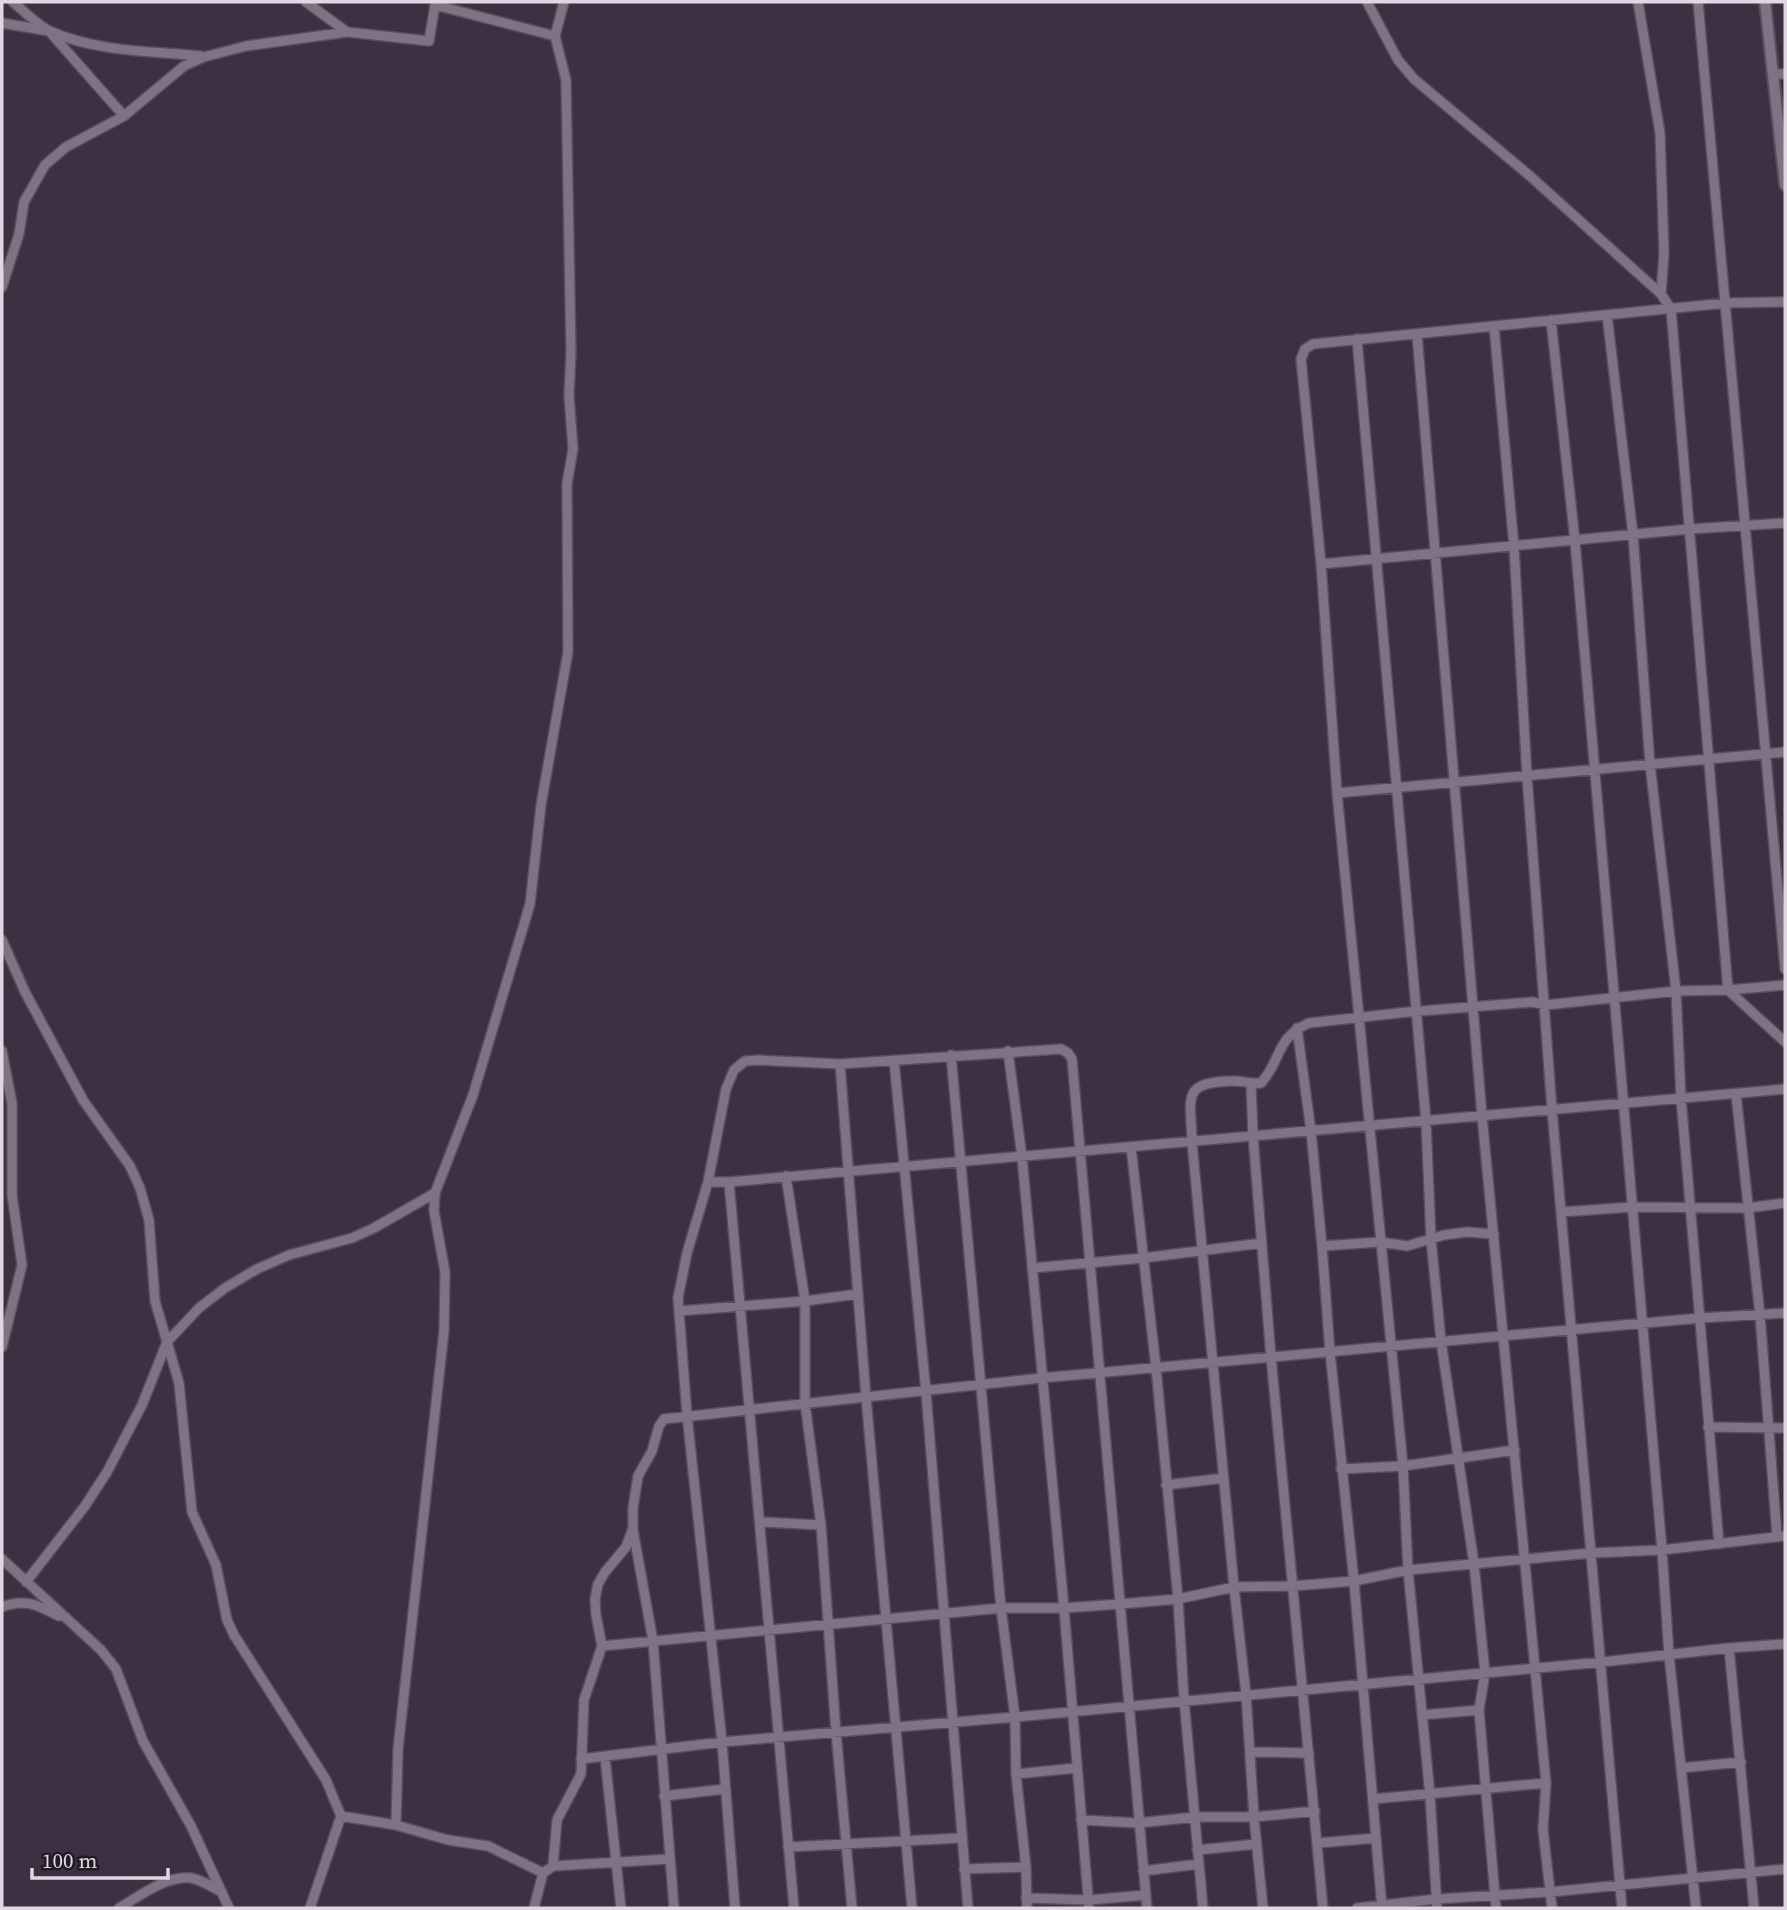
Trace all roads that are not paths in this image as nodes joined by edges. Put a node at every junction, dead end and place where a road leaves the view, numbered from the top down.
1 (13, 2) edge
2 (306, 2) edge
3 (564, 2) edge
4 (1367, 2) edge
5 (1638, 2) edge
6 (1698, 2) edge
7 (1765, 2) edge
8 (436, 3) edge
9 (2, 23) edge
10 (49, 31) junction
11 (347, 32) junction
12 (555, 36) junction
13 (204, 57) junction
14 (1780, 74) edge
15 (124, 116) junction
16 (1785, 185) edge
17 (2, 287) edge
18 (1661, 294) junction
19 (1785, 302) edge
20 (1726, 303) junction
21 (1671, 309) junction
22 (1607, 315) junction
23 (1551, 320) junction
24 (1494, 326) junction
25 (1418, 334) junction
26 (1357, 340) junction
27 (1785, 523) edge
28 (1746, 524) junction
29 (1690, 529) junction
30 (1633, 535) junction
31 (1575, 541) junction
32 (1514, 547) junction
33 (1435, 554) junction
34 (1377, 559) junction
35 (1321, 564) junction
36 (1785, 752) edge
37 (1766, 753) junction
38 (1709, 759) junction
39 (1650, 764) junction
40 (1594, 769) junction
41 (1527, 776) junction
42 (1453, 783) junction
43 (1397, 789) junction
44 (1337, 793) junction
45 (2, 940) edge
46 (1785, 969) edge
47 (1785, 985) edge
48 (1728, 990) junction
49 (1676, 991) junction
50 (1615, 998) junction
51 (1546, 1004) junction
52 (1474, 1007) junction
53 (1416, 1011) junction
54 (1359, 1017) junction
55 (1297, 1028) junction
56 (1785, 1042) edge
57 (2, 1051) edge
58 (1008, 1051) junction
59 (951, 1055) junction
60 (894, 1060) junction
61 (840, 1064) junction
62 (1251, 1083) junction
63 (1785, 1089) edge
64 (1736, 1094) junction
65 (1681, 1098) junction
66 (1624, 1104) junction
67 (1552, 1110) junction
68 (1482, 1116) junction
69 (1426, 1121) junction
70 (1368, 1126) junction
71 (1311, 1131) junction
72 (1253, 1136) junction
73 (1192, 1142) junction
74 (1131, 1147) junction
75 (1079, 1152) junction
76 (1022, 1157) junction
77 (959, 1162) junction
78 (903, 1167) junction
79 (848, 1171) junction
80 (786, 1176) junction
81 (708, 1182) junction
82 (729, 1182) junction
83 (435, 1193) junction
84 (1785, 1203) edge
85 (1632, 1207) junction
86 (1746, 1208) junction
87 (1691, 1209) junction
88 (1561, 1212) junction
89 (1494, 1234) junction
90 (1432, 1239) junction
91 (1380, 1242) junction
92 (1262, 1243) junction
93 (1322, 1246) junction
94 (1202, 1250) junction
95 (1143, 1258) junction
96 (1090, 1262) junction
97 (1032, 1268) junction
98 (858, 1294) junction
99 (805, 1301) junction
100 (740, 1307) junction
101 (679, 1311) junction
102 (1785, 1313) edge
103 (1760, 1315) junction
104 (1700, 1318) junction
105 (1642, 1323) junction
106 (1571, 1329) junction
107 (1503, 1336) junction
108 (1441, 1341) junction
109 (167, 1342) junction
110 (1390, 1346) junction
111 (2, 1347) edge
112 (1330, 1352) junction
113 (1271, 1357) junction
114 (1213, 1362) junction
115 (1156, 1368) junction
116 (1101, 1373) junction
117 (1041, 1378) junction
118 (981, 1385) junction
119 (926, 1392) junction
120 (866, 1396) junction
121 (805, 1403) junction
122 (749, 1409) junction
123 (687, 1415) junction
124 (1708, 1427) junction
125 (1767, 1428) junction
126 (1785, 1428) edge
127 (1515, 1450) junction
128 (1459, 1458) junction
129 (1403, 1466) junction
130 (1341, 1469) junction
131 (1224, 1478) junction
132 (1166, 1485) junction
133 (760, 1522) junction
134 (821, 1525) junction
135 (633, 1528) junction
136 (1781, 1536) edge
137 (1719, 1544) junction
138 (1662, 1550) junction
139 (1591, 1553) junction
140 (2, 1559) edge
141 (1526, 1560) junction
142 (1475, 1564) junction
143 (1408, 1570) junction
144 (26, 1581) junction
145 (1354, 1581) junction
146 (1293, 1586) junction
147 (1234, 1587) junction
148 (1178, 1599) junction
149 (1120, 1604) junction
150 (2, 1607) edge
151 (1001, 1608) junction
152 (1064, 1608) junction
153 (943, 1614) junction
154 (886, 1619) junction
155 (71, 1623) junction
156 (827, 1624) junction
157 (771, 1629) junction
158 (711, 1634) junction
159 (653, 1642) junction
160 (1785, 1644) edge
161 (602, 1646) junction
162 (1729, 1648) junction
163 (1669, 1655) junction
164 (1601, 1662) junction
165 (1535, 1668) junction
166 (1485, 1673) junction
167 (1418, 1679) junction
168 (1362, 1684) junction
169 (1304, 1689) junction
170 (1247, 1694) junction
171 (1184, 1699) junction
172 (1129, 1705) junction
173 (1071, 1710) junction
174 (1479, 1710) junction
175 (1422, 1715) junction
176 (1015, 1717) junction
177 (954, 1721) junction
178 (896, 1726) junction
179 (836, 1732) junction
180 (778, 1737) junction
181 (722, 1742) junction
182 (660, 1750) junction
183 (1250, 1752) junction
184 (1309, 1753) junction
185 (605, 1757) junction
186 (582, 1759) junction
187 (1741, 1762) junction
188 (1076, 1768) junction
189 (1681, 1768) junction
190 (1016, 1774) junction
191 (1546, 1783) junction
192 (725, 1789) junction
193 (1486, 1789) junction
194 (1430, 1795) junction
195 (664, 1796) junction
196 (1373, 1799) junction
197 (1315, 1811) junction
198 (341, 1815) junction
199 (1195, 1817) junction
200 (1254, 1817) junction
201 (1081, 1820) junction
202 (1138, 1823) junction
203 (396, 1825) junction
204 (961, 1838) junction
205 (905, 1839) junction
206 (1376, 1839) junction
207 (846, 1842) junction
208 (1318, 1843) junction
209 (1257, 1844) junction
210 (788, 1847) junction
211 (1197, 1850) junction
212 (670, 1858) junction
213 (617, 1863) junction
214 (1199, 1864) junction
215 (553, 1866) junction
216 (1026, 1867) junction
217 (964, 1869) junction
218 (1785, 1869) edge
219 (1143, 1871) junction
220 (1751, 1872) junction
221 (543, 1873) junction
222 (1693, 1877) junction
223 (1619, 1884) junction
224 (222, 1892) junction
225 (1550, 1892) junction
226 (1146, 1895) junction
227 (1495, 1896) junction
228 (1026, 1903) edge
229 (1089, 1904) edge
230 (1436, 1904) edge
231 (1382, 1907) edge
232 (119, 1908) edge
233 (229, 1908) edge
234 (310, 1908) edge
235 (534, 1908) edge
236 (621, 1908) edge
237 (674, 1908) edge
238 (735, 1908) edge
239 (794, 1908) edge
240 (852, 1908) edge
241 (912, 1908) edge
242 (968, 1908) edge
243 (1147, 1908) edge
244 (1203, 1908) edge
245 (1263, 1908) edge
246 (1323, 1908) edge
247 (1357, 1908) edge
248 (1496, 1908) edge
249 (1552, 1908) edge
250 (1622, 1908) edge
251 (1696, 1908) edge
252 (1754, 1908) edge

1 - 10 street
2 - 11 street
3 - 12 street
4 - 18 street
5 - 18 street
6 - 20 street
7 - 14 street
8 - 11 street
8 - 12 street
9 - 10 street
10 - 13 street
10 - 15 street
11 - 13 street
12 - 83 street
13 - 15 street
14 - 16 street
15 - 17 street
18 - 21 street
19 - 20 street
20 - 21 street
20 - 28 street
21 - 22 street
21 - 29 street
22 - 23 street
22 - 30 street
23 - 24 street
23 - 31 street
24 - 25 street
24 - 32 street
25 - 26 street
25 - 33 street
26 - 34 street
26 - 35 street
27 - 28 street
28 - 29 street
28 - 37 street
29 - 30 street
29 - 38 street
30 - 31 street
30 - 39 street
31 - 32 street
31 - 40 street
32 - 33 street
32 - 41 street
33 - 34 street
33 - 42 street
34 - 35 street
34 - 43 street
35 - 44 street
36 - 37 street
37 - 38 street
37 - 46 street
38 - 39 street
38 - 48 street
39 - 40 street
39 - 49 street
40 - 41 street
40 - 50 street
41 - 42 street
41 - 51 street
42 - 43 street
42 - 52 street
43 - 44 street
43 - 53 street
44 - 54 street
45 - 109 street
47 - 48 street
48 - 49 street
48 - 56 street
49 - 50 street
49 - 65 street
50 - 51 street
50 - 66 street
51 - 52 street
51 - 67 street
52 - 53 street
52 - 68 street
53 - 54 street
53 - 69 street
54 - 55 street
54 - 70 street
55 - 62 street
55 - 71 street
57 - 111 street
58 - 59 street
58 - 75 street
58 - 76 street
59 - 60 street
59 - 77 street
60 - 61 street
60 - 78 street
61 - 79 street
61 - 81 street
62 - 72 street
62 - 73 street
63 - 64 street
64 - 65 street
64 - 86 street
65 - 66 street
65 - 87 street
66 - 67 street
66 - 85 street
67 - 68 street
67 - 88 street
68 - 69 street
68 - 89 street
69 - 70 street
69 - 90 street
70 - 71 street
70 - 91 street
71 - 72 street
71 - 93 street
72 - 73 street
72 - 92 street
73 - 74 street
73 - 94 street
74 - 75 street
74 - 95 street
75 - 76 street
75 - 96 street
76 - 77 street
76 - 97 street
77 - 78 street
77 - 118 street
78 - 79 street
78 - 119 street
79 - 80 street
79 - 98 street
80 - 82 street
80 - 99 street
81 - 82 street
81 - 101 street
82 - 100 street
83 - 109 street
83 - 203 street
84 - 86 street
85 - 87 street
85 - 88 street
85 - 105 street
86 - 87 street
86 - 103 street
87 - 104 street
88 - 106 street
89 - 90 street
89 - 107 street
90 - 91 street
90 - 108 street
91 - 93 street
91 - 110 street
92 - 94 street
92 - 113 street
93 - 112 street
94 - 95 street
94 - 114 street
95 - 96 street
95 - 115 street
96 - 97 street
96 - 116 street
97 - 117 street
98 - 99 street
98 - 120 street
99 - 100 street
99 - 121 street
100 - 101 street
100 - 122 street
101 - 123 street
102 - 103 street
103 - 104 street
103 - 125 street
104 - 105 street
104 - 124 street
105 - 106 street
105 - 138 street
106 - 107 street
106 - 139 street
107 - 108 street
107 - 127 street
108 - 110 street
108 - 128 street
109 - 144 street
109 - 198 street
110 - 112 street
110 - 129 street
112 - 113 street
112 - 130 street
113 - 114 street
113 - 146 street
114 - 115 street
114 - 131 street
115 - 116 street
115 - 132 street
116 - 117 street
116 - 149 street
117 - 118 street
117 - 152 street
118 - 119 street
118 - 151 street
119 - 120 street
119 - 153 street
120 - 121 street
120 - 154 street
121 - 122 street
121 - 134 street
122 - 123 street
122 - 133 street
123 - 135 street
123 - 158 street
124 - 125 street
124 - 137 street
125 - 126 street
125 - 136 street
127 - 128 street
127 - 141 street
128 - 129 street
128 - 142 street
129 - 130 street
129 - 143 street
130 - 145 street
131 - 132 street
131 - 147 street
132 - 148 street
133 - 134 street
133 - 157 street
134 - 156 street
135 - 159 street
135 - 161 street
136 - 137 street
137 - 138 street
138 - 139 street
138 - 163 street
139 - 141 street
139 - 164 street
140 - 144 street
141 - 142 street
141 - 165 street
142 - 143 street
142 - 166 street
143 - 145 street
143 - 167 street
144 - 155 street
145 - 146 street
145 - 168 street
146 - 147 street
146 - 169 street
147 - 148 street
147 - 170 street
148 - 149 street
148 - 171 street
149 - 152 street
149 - 172 street
150 - 155 street
151 - 152 street
151 - 153 street
151 - 176 street
152 - 173 street
153 - 154 street
153 - 177 street
154 - 156 street
154 - 178 street
155 - 224 street
156 - 157 street
156 - 179 street
157 - 158 street
157 - 180 street
158 - 159 street
158 - 181 street
159 - 161 street
159 - 182 street
160 - 162 street
161 - 186 street
162 - 163 street
162 - 187 street
163 - 164 street
163 - 189 street
164 - 165 street
164 - 223 street
165 - 166 street
165 - 191 street
166 - 167 street
166 - 174 street
167 - 168 street
167 - 175 street
168 - 169 street
168 - 196 street
169 - 170 street
169 - 184 street
170 - 171 street
170 - 183 street
171 - 172 street
171 - 199 street
172 - 173 street
172 - 202 street
173 - 176 street
173 - 188 street
174 - 175 street
174 - 193 street
175 - 194 street
176 - 177 street
176 - 190 street
177 - 178 street
177 - 204 street
178 - 179 street
178 - 205 street
179 - 180 street
179 - 207 street
180 - 181 street
180 - 210 street
181 - 182 street
181 - 192 street
182 - 185 street
182 - 195 street
183 - 184 street
183 - 200 street
184 - 197 street
185 - 186 street
185 - 213 street
186 - 215 street
187 - 189 street
187 - 220 street
188 - 190 street
188 - 201 street
189 - 222 street
190 - 216 street
191 - 193 street
191 - 225 street
192 - 195 street
192 - 238 street
193 - 194 street
193 - 227 street
194 - 196 street
194 - 230 street
195 - 212 street
196 - 206 street
197 - 200 street
197 - 208 street
198 - 203 street
198 - 234 street
199 - 200 street
199 - 202 street
199 - 211 street
200 - 209 street
201 - 202 street
201 - 229 street
202 - 219 street
203 - 221 street
204 - 205 street
204 - 217 street
205 - 207 street
205 - 241 street
206 - 208 street
206 - 231 street
207 - 210 street
207 - 240 street
208 - 246 street
209 - 211 street
209 - 245 street
210 - 239 street
211 - 214 street
212 - 213 street
212 - 237 street
213 - 215 street
213 - 236 street
214 - 219 street
214 - 244 street
215 - 221 street
216 - 217 street
216 - 228 street
217 - 242 street
218 - 220 street
219 - 226 street
220 - 222 street
220 - 252 street
221 - 235 street
222 - 223 street
222 - 251 street
223 - 225 street
223 - 250 street
224 - 232 street
224 - 233 street
225 - 227 street
225 - 249 street
226 - 229 street
226 - 243 street
227 - 230 street
227 - 248 street
228 - 229 street
230 - 231 street
231 - 247 street

